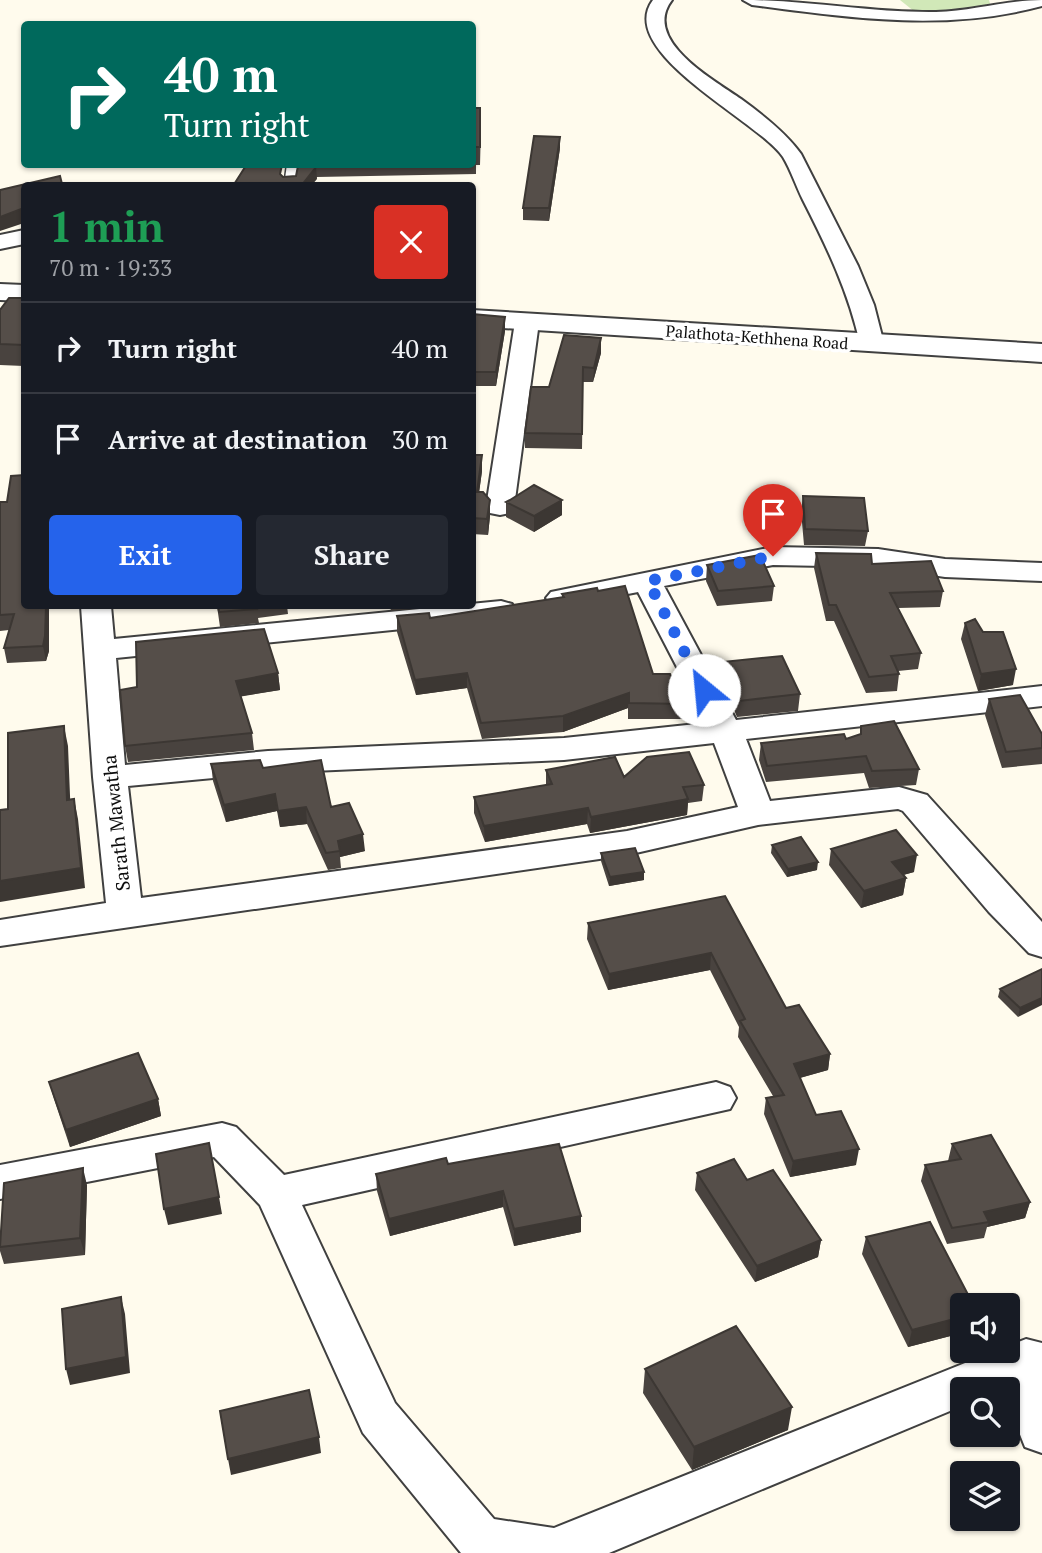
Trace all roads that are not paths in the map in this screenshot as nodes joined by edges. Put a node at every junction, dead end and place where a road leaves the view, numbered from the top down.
1 (663, 0) edge
2 (752, 0) edge
3 (1042, 1) edge
4 (21, 238) edge
5 (0, 242) edge
6 (0, 292) edge
7 (21, 293) edge
8 (476, 318) edge
9 (527, 322) junction
10 (872, 344) junction
11 (1042, 352) edge
12 (500, 508) dead end
13 (1042, 572) edge
14 (648, 581) junction
15 (96, 609) edge
16 (100, 650) junction
17 (1042, 696) edge
18 (727, 733) junction
19 (110, 777) junction
20 (758, 814) junction
21 (125, 913) junction
22 (0, 933) edge
23 (1042, 944) edge
24 (716, 1098) dead end
25 (0, 1182) edge
26 (276, 1194) junction
27 (1034, 1361) edge
28 (1042, 1432) edge

1 - 10 street
2 - 3 street
4 - 5 street
6 - 7 street
8 - 9 street, Palathota-Kethhena Road
9 - 10 street, Palathota-Kethhena Road
9 - 12 street
10 - 11 street, Palathota-Kethhena Road
13 - 14 street
14 - 16 street
14 - 18 street
15 - 16 street, Sarath Mawatha
16 - 19 street, Sarath Mawatha
17 - 18 street
18 - 19 street
18 - 20 street
19 - 21 street, Sarath Mawatha
20 - 21 street
20 - 23 street
21 - 22 street, Sarath Mawatha
24 - 26 street
25 - 26 street
26 - 27 street
27 - 28 street

